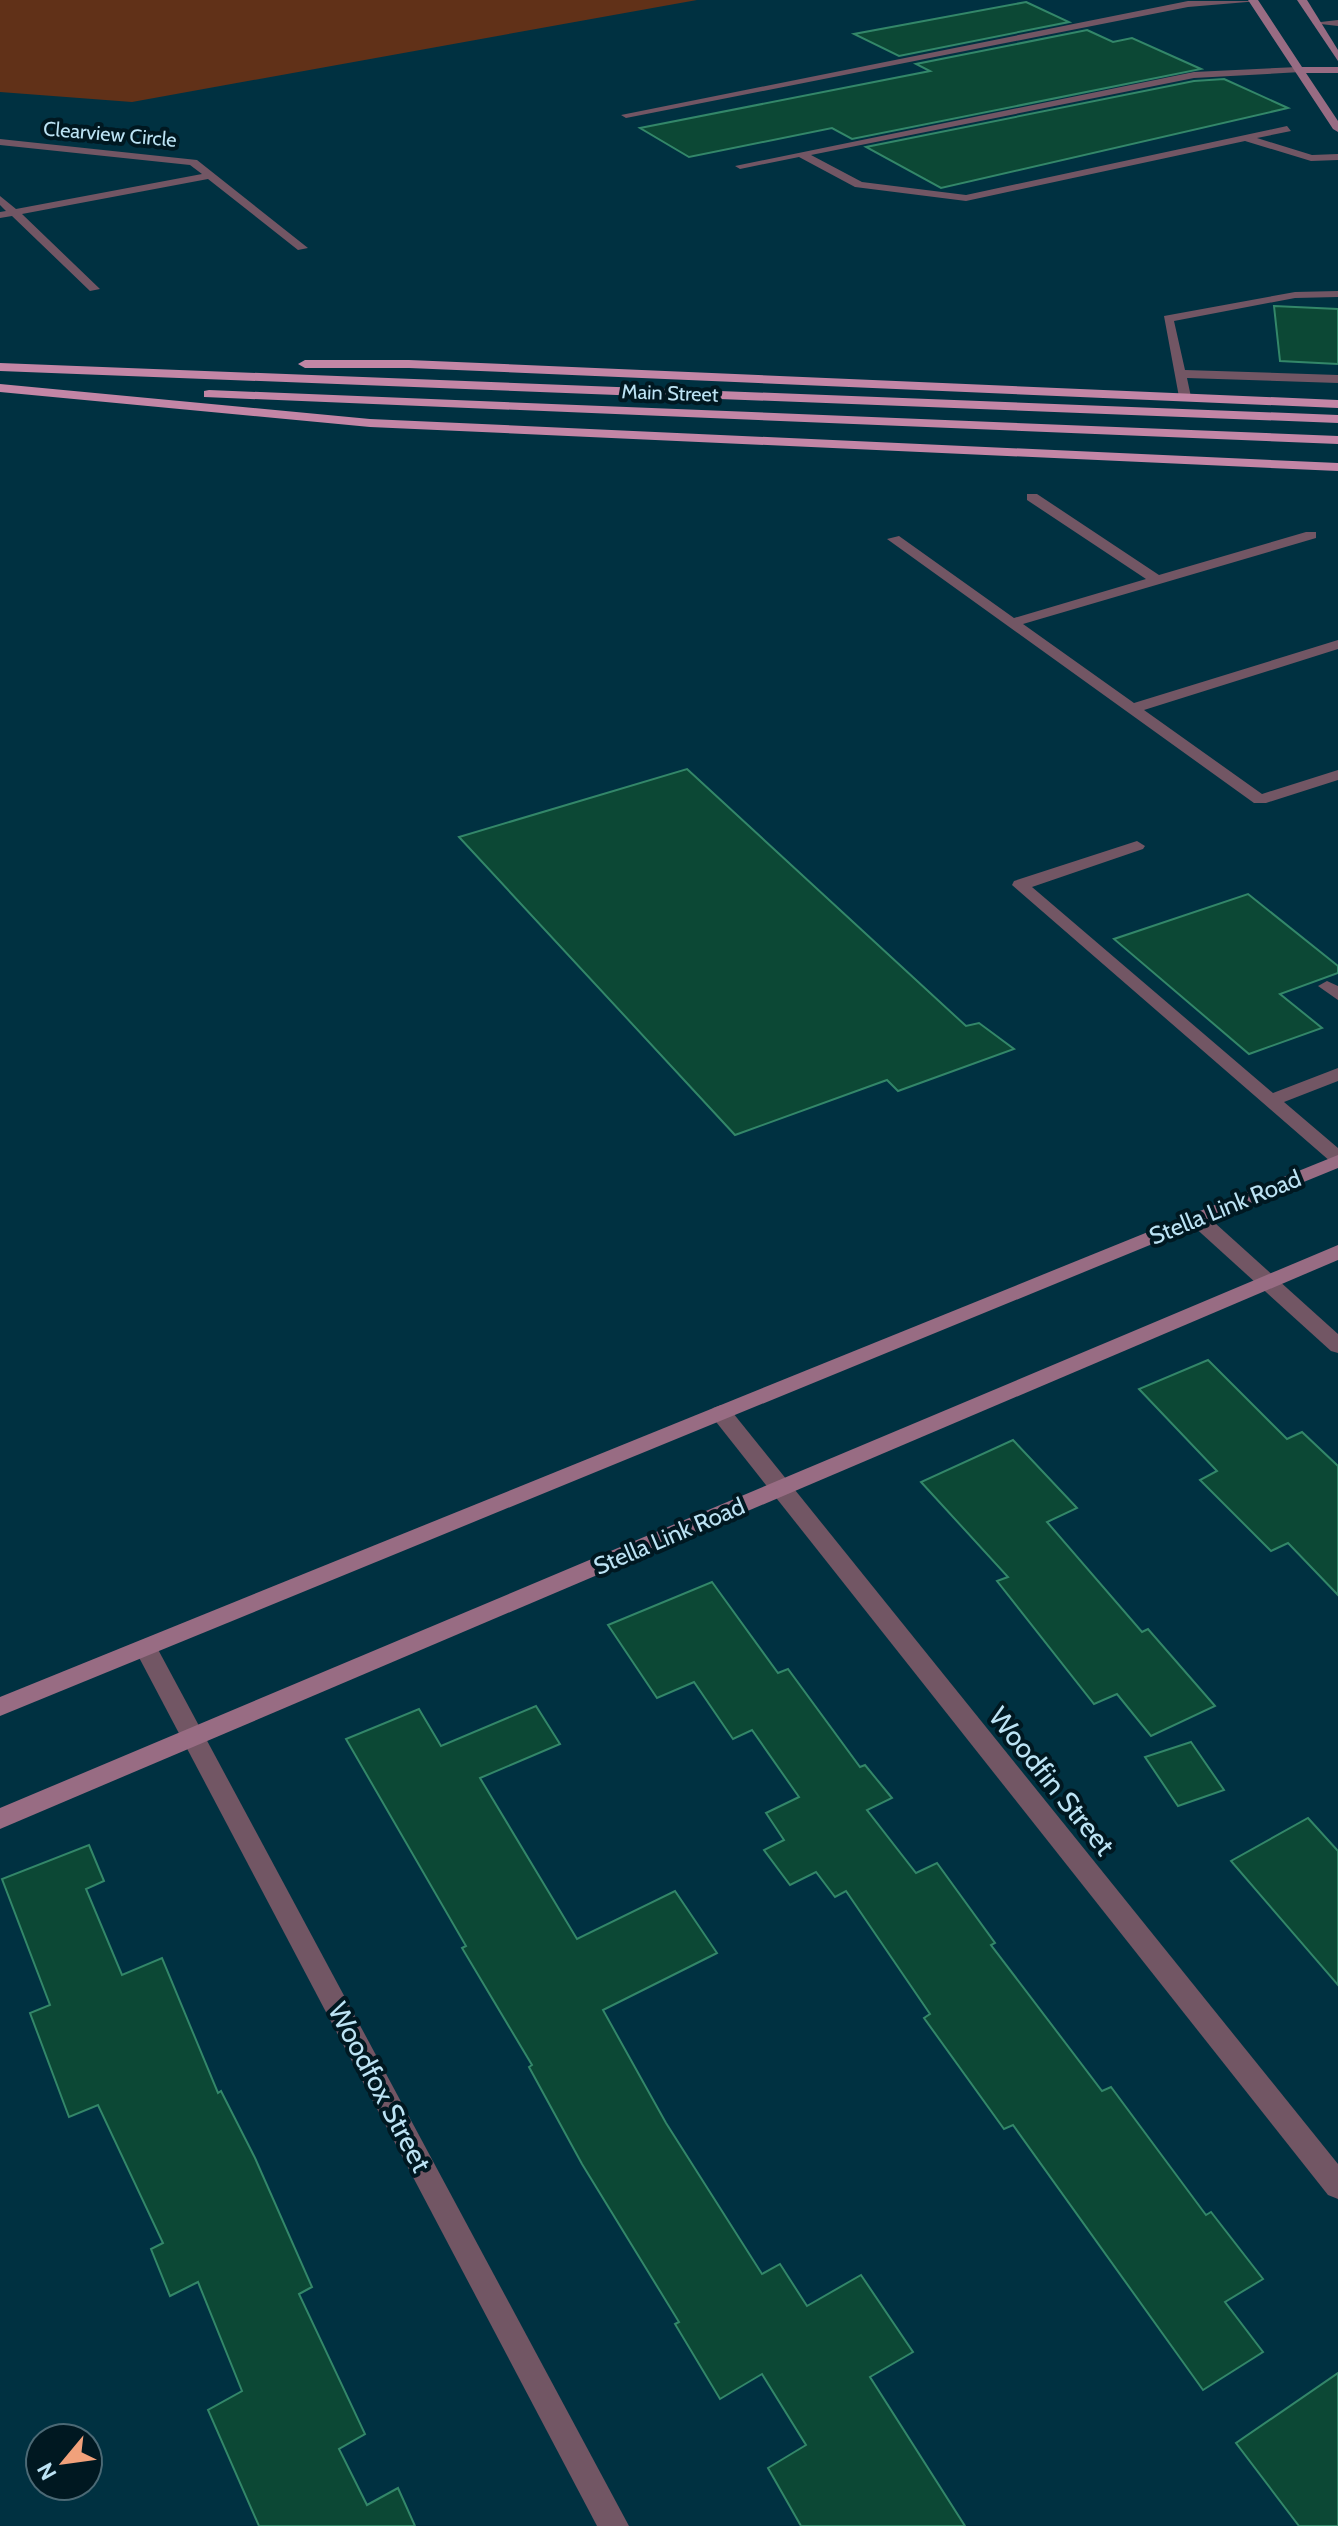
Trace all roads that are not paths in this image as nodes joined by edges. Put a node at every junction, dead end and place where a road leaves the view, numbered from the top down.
1 (1302, 0) edge
2 (1254, 1) edge
3 (1317, 23) junction
4 (1338, 23) edge
5 (1338, 58) edge
6 (1298, 70) junction
7 (1338, 70) edge
8 (626, 115) dead end
9 (1287, 129) dead end
10 (1338, 129) edge
11 (1245, 138) junction
12 (0, 142) edge
13 (801, 154) junction
14 (1338, 157) edge
15 (740, 166) dead end
16 (213, 175) junction
17 (0, 199) edge
18 (14, 213) junction
19 (0, 215) edge
20 (302, 248) dead end
21 (94, 289) dead end
22 (1338, 294) edge
23 (0, 365) edge
24 (1180, 374) junction
25 (1338, 379) edge
26 (0, 387) edge
27 (1185, 397) junction
28 (1338, 404) edge
29 (1338, 419) edge
30 (1338, 440) edge
31 (1338, 467) edge
32 (1032, 497) dead end
33 (1311, 535) dead end
34 (894, 539) dead end
35 (1157, 580) junction
36 (1012, 623) junction
37 (1338, 644) edge
38 (1132, 709) junction
39 (1338, 775) edge
40 (1137, 846) dead end
41 (1338, 1074) edge
42 (1271, 1100) junction
43 (1338, 1159) edge
44 (1198, 1219) junction
45 (1338, 1252) edge
46 (1267, 1281) junction
47 (1338, 1346) edge
48 (721, 1413) junction
49 (780, 1488) junction
50 (146, 1648) junction
51 (0, 1707) edge
52 (193, 1737) junction
53 (0, 1819) edge
54 (1338, 2186) edge
55 (614, 2526) edge

1 - 3 main road
2 - 6 main road
2 - 8 street
3 - 4 street
3 - 5 main road
6 - 7 main road
6 - 10 main road
6 - 13 street
9 - 11 street
11 - 13 street
11 - 14 street
12 - 16 street, Clearview Circle
13 - 15 street
16 - 18 street, Clearview Circle
16 - 20 street, Clearview Circle
17 - 18 street
18 - 19 street, Clearview Circle
18 - 21 street
22 - 24 street
23 - 27 highway
23 - 29 highway, Main Street
24 - 25 street
24 - 27 street
26 - 30 highway, Main Street
26 - 31 highway
27 - 28 highway
32 - 35 street
33 - 35 street
34 - 36 street
35 - 36 street
36 - 38 street
37 - 38 street
38 - 39 street
40 - 42 street
41 - 42 street
42 - 43 street
43 - 44 main road, Stella Link Road
44 - 46 street
44 - 48 main road, Stella Link Road
45 - 46 main road, Stella Link Road
46 - 47 street
46 - 49 main road, Stella Link Road
48 - 49 street, Woodfin Street
48 - 50 main road, Stella Link Road
49 - 52 main road, Stella Link Road
49 - 54 street, Woodfin Street
50 - 51 main road, Stella Link Road
50 - 52 street, Woodfox Street
52 - 53 main road, Stella Link Road
52 - 55 street, Woodfox Street

